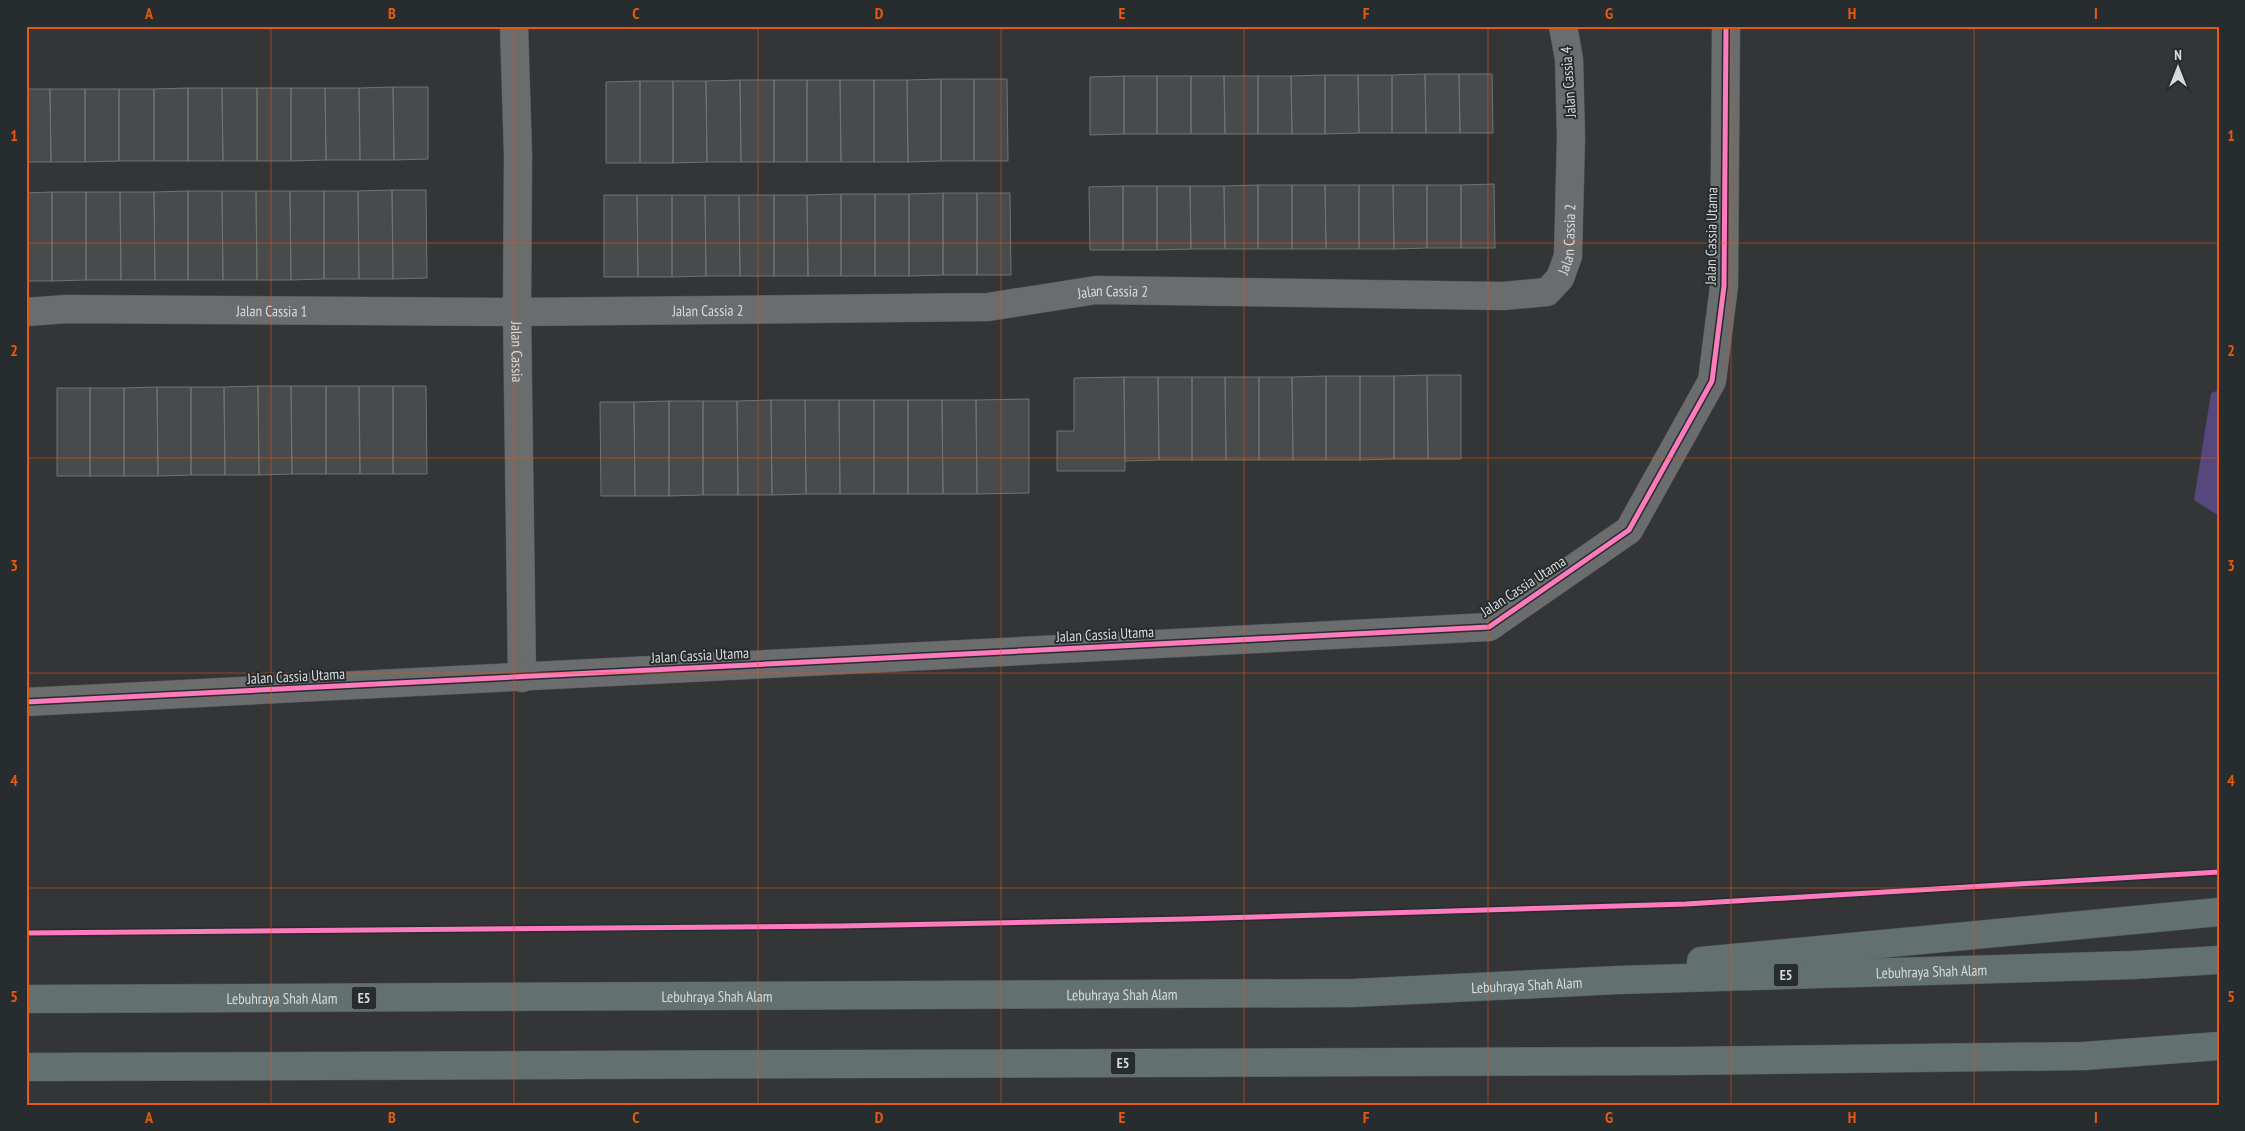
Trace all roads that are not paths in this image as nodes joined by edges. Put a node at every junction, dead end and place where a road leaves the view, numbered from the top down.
1 (514, 26) edge
2 (1563, 26) edge
3 (1726, 26) edge
4 (1571, 138) joint
5 (26, 312) edge
6 (517, 312) junction
7 (522, 678) junction
8 (26, 702) edge
9 (2219, 912) edge
10 (2219, 960) edge
11 (1353, 993) junction
12 (26, 999) edge
13 (2219, 1046) edge
14 (26, 1067) edge

1 - 6 street, Jalan Cassia
2 - 4 street, Jalan Cassia 4
3 - 7 street, Jalan Cassia Utama
4 - 6 street, Jalan Cassia 2
5 - 6 street, Jalan Cassia 1
6 - 7 street, Jalan Cassia
7 - 8 street, Jalan Cassia Utama
9 - 11 highway
10 - 11 highway, Lebuhraya Shah Alam / E5
11 - 12 highway, Lebuhraya Shah Alam / E5
13 - 14 highway, E5

